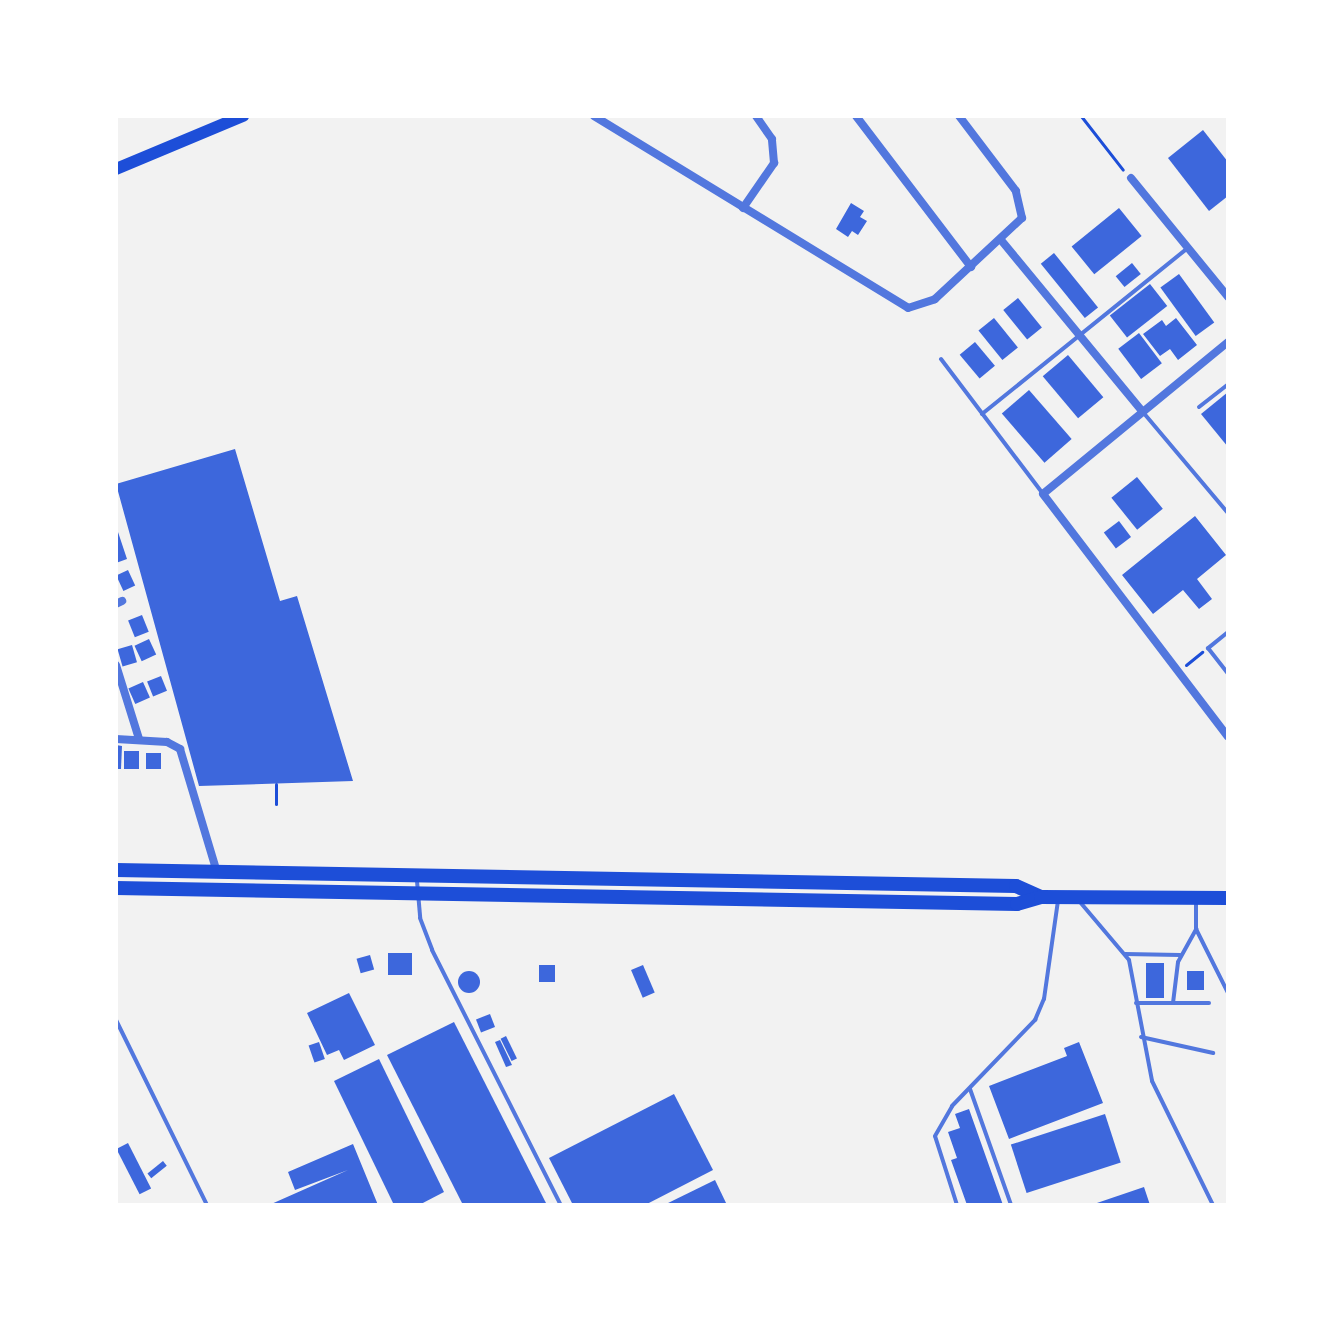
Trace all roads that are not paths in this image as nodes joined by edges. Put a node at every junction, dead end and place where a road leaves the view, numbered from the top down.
1 (243, 116) edge
2 (594, 116) edge
3 (756, 116) edge
4 (856, 116) edge
5 (959, 116) edge
6 (116, 169) edge
7 (1131, 178) road end
8 (743, 208) junction
9 (1001, 240) junction
10 (1188, 248) junction
11 (971, 267) junction
12 (1228, 297) edge
13 (1080, 335) junction
14 (1228, 342) edge
15 (941, 359) dead end
16 (1228, 384) edge
17 (1199, 407) dead end
18 (1142, 411) junction
19 (982, 414) junction
20 (1043, 494) junction
21 (1228, 513) edge
22 (1228, 632) edge
23 (116, 665) edge
24 (1228, 674) edge
25 (1228, 737) edge
26 (116, 739) edge
27 (139, 739) junction
28 (116, 870) edge
29 (217, 872) junction
30 (615, 876) junction
31 (416, 884) junction
32 (116, 888) edge
33 (614, 894) junction
34 (1067, 896) junction
35 (1041, 897) junction
36 (1196, 897) junction
37 (1228, 898) edge
38 (1196, 929) junction
39 (1125, 954) junction
40 (1180, 955) junction
41 (1228, 993) edge
42 (1136, 1003) junction
43 (1173, 1003) junction
44 (1209, 1003) dead end
45 (116, 1020) edge
46 (1141, 1037) junction
47 (1213, 1053) dead end
48 (970, 1089) junction
49 (207, 1205) edge
50 (561, 1205) edge
51 (957, 1205) edge
52 (1011, 1205) edge
53 (1213, 1205) edge

1 - 6 main road
2 - 8 street
3 - 8 street
4 - 11 street
5 - 9 street
7 - 10 street
8 - 11 street
9 - 11 street
9 - 13 street
10 - 12 street
10 - 13 lane
13 - 18 street
13 - 19 lane
14 - 18 street
15 - 19 lane
16 - 17 lane
18 - 20 street
18 - 21 lane
19 - 20 lane
20 - 25 street
22 - 24 lane
23 - 27 street
26 - 27 street
27 - 29 street
28 - 29 highway
29 - 31 highway
30 - 31 highway
30 - 33 highway
30 - 35 highway
31 - 32 highway
31 - 33 highway
31 - 50 lane
33 - 35 highway
34 - 35 highway
34 - 36 highway
34 - 39 lane
34 - 48 lane
36 - 37 highway
36 - 38 lane
38 - 40 lane
38 - 41 lane
39 - 40 lane
39 - 42 lane
40 - 43 lane
42 - 43 lane
42 - 46 lane
43 - 44 lane
45 - 49 lane
46 - 47 lane
46 - 53 lane
48 - 51 lane
48 - 52 lane

